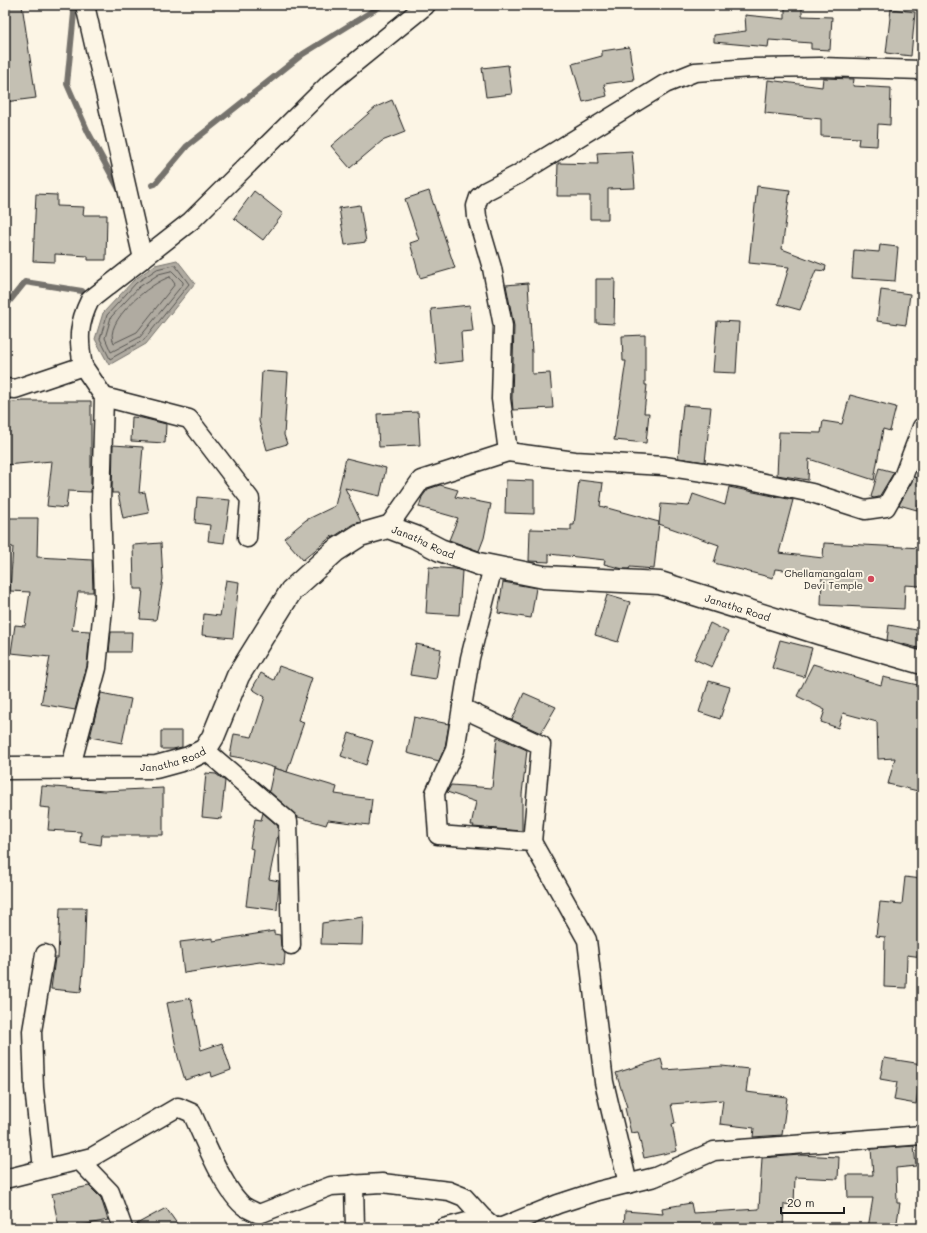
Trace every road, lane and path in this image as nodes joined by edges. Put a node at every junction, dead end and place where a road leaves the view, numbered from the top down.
1 (85, 5) edge
2 (426, 5) edge
3 (922, 70) edge
4 (143, 259) junction
5 (83, 366) junction
6 (5, 388) edge
7 (104, 397) junction
8 (922, 427) edge
9 (508, 452) junction
10 (388, 527) junction
11 (247, 538) dead end
12 (493, 567) junction
13 (922, 663) edge
14 (462, 708) junction
15 (205, 750) junction
16 (71, 766) junction
17 (5, 768) edge
18 (532, 842) junction
19 (290, 945) dead end
20 (45, 954) dead end
21 (922, 1135) edge
22 (80, 1160) junction
23 (43, 1170) junction
24 (5, 1179) edge
25 (354, 1184) junction
26 (628, 1184) junction
27 (490, 1224) edge
28 (124, 1228) edge
29 (354, 1228) edge
30 (444, 1228) edge

1 - 4 street
2 - 4 street
3 - 9 street
4 - 5 street
5 - 6 street
5 - 7 street
7 - 11 street
7 - 16 street
8 - 9 street
9 - 10 street
10 - 12 street, Janatha Road
10 - 15 street, Janatha Road
12 - 13 street, Janatha Road
12 - 14 street
14 - 18 street
14 - 18 street
15 - 16 street, Janatha Road
15 - 19 street
16 - 17 street, Janatha Road
18 - 26 street
20 - 23 street
21 - 26 street
22 - 23 street
22 - 25 street
22 - 28 street
23 - 24 street
25 - 27 street
25 - 29 street
26 - 27 street
27 - 30 street

